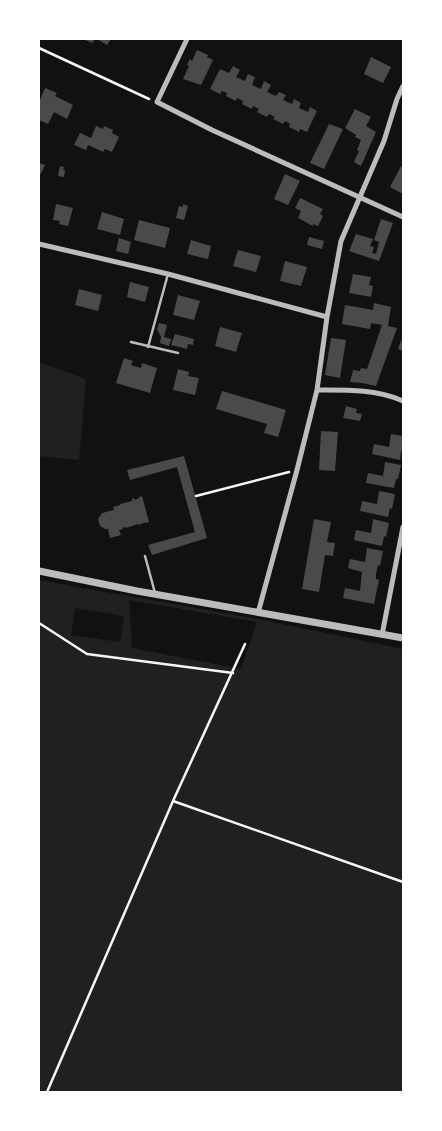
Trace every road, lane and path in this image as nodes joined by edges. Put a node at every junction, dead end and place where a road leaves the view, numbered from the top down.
1 (187, 39) edge
2 (39, 48) edge
3 (403, 86) edge
4 (157, 102) junction
5 (359, 197) junction
6 (403, 217) edge
7 (39, 244) edge
8 (168, 274) junction
9 (327, 317) junction
10 (131, 342) dead end
11 (148, 347) junction
12 (178, 353) dead end
13 (317, 390) junction
14 (403, 401) edge
15 (297, 470) junction
16 (196, 496) dead end
17 (403, 527) edge
18 (145, 556) dead end
19 (39, 571) edge
20 (155, 594) junction
21 (258, 613) junction
22 (39, 623) edge
23 (382, 635) junction
24 (403, 638) edge
25 (245, 644) dead end
26 (233, 673) junction
27 (173, 801) junction
28 (403, 882) edge
29 (47, 1092) edge

1 - 4 street
2 - 4 path
3 - 5 street
4 - 5 street
5 - 6 street
5 - 9 street
7 - 8 street
8 - 9 street
8 - 11 lane
9 - 13 street
10 - 11 lane
11 - 12 lane
13 - 14 street
13 - 15 street
15 - 16 path
15 - 21 street
17 - 23 street
18 - 20 lane
19 - 20 street
20 - 21 street
21 - 23 street
22 - 26 path
23 - 24 street
25 - 26 path
26 - 27 path
27 - 28 path
27 - 29 path

